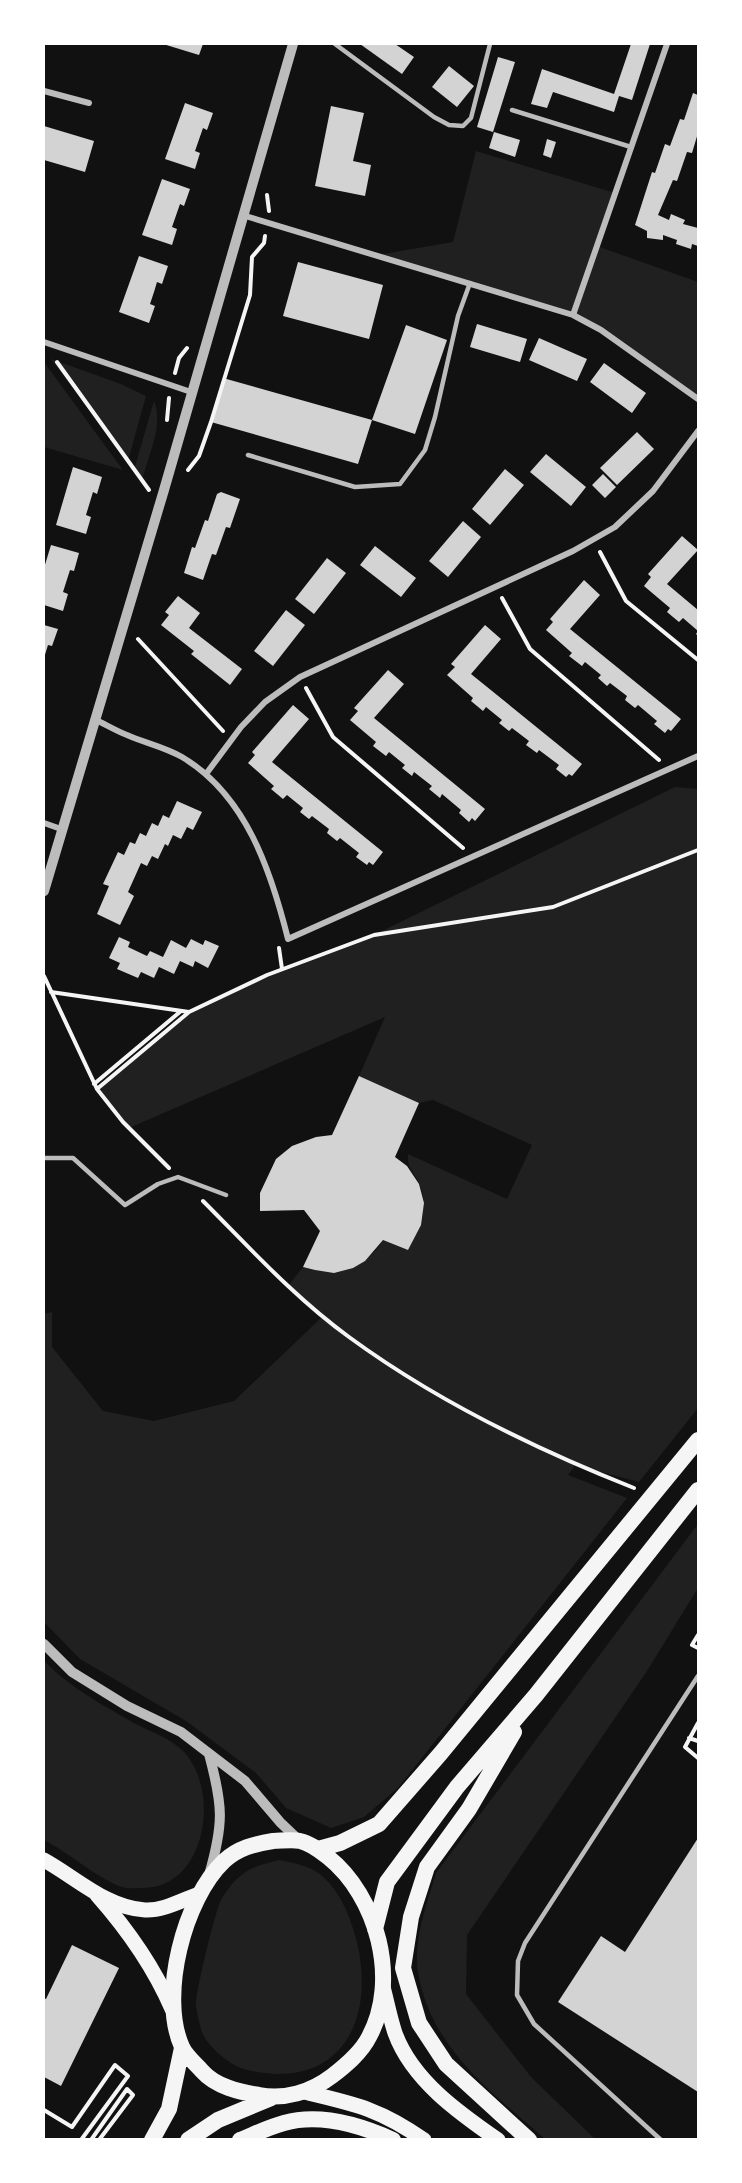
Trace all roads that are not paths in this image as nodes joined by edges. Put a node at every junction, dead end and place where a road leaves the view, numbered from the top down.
1 (293, 44) edge
2 (335, 44) edge
3 (490, 44) edge
4 (667, 44) edge
5 (44, 91) edge
6 (89, 103) dead end
7 (512, 110) dead end
8 (631, 147) junction
9 (242, 215) junction
10 (470, 283) junction
11 (573, 315) junction
12 (44, 342) edge
13 (191, 392) junction
14 (699, 399) edge
15 (699, 431) edge
16 (248, 455) dead end
17 (94, 718) junction
18 (699, 756) edge
19 (206, 774) junction
20 (44, 824) edge
21 (61, 829) junction
22 (44, 891) edge
23 (44, 1158) edge
24 (226, 1195) dead end
25 (699, 1440) edge
26 (699, 1490) edge
27 (44, 1644) edge
28 (699, 1676) edge
29 (536, 1695) junction
30 (209, 1754) junction
31 (300, 1841) junction
32 (318, 1849) junction
33 (44, 1860) edge
34 (208, 1879) junction
35 (94, 1892) junction
36 (199, 1894) junction
37 (375, 1929) junction
38 (383, 1987) junction
39 (172, 2009) junction
40 (182, 2048) junction
41 (304, 2092) junction
42 (271, 2097) junction
43 (152, 2139) edge
44 (188, 2139) edge
45 (240, 2139) edge
46 (393, 2139) edge
47 (424, 2139) edge
48 (498, 2139) edge
49 (529, 2139) edge
50 (661, 2139) edge

1 - 9 street
2 - 3 lane
4 - 8 street
5 - 6 street
7 - 8 lane
8 - 11 street
9 - 10 street
9 - 13 street
10 - 11 street
10 - 16 lane
11 - 14 street
12 - 13 street
13 - 17 street
15 - 19 street
17 - 19 street
17 - 21 street
18 - 19 street
20 - 21 street
21 - 22 street
23 - 24 lane
25 - 32 highway
26 - 29 highway
27 - 30 street
28 - 50 lane
29 - 37 highway
29 - 49 highway
30 - 31 street
30 - 34 street
31 - 32 highway
31 - 34 highway
32 - 37 highway
33 - 35 main road
34 - 36 highway
35 - 36 main road
35 - 39 main road
36 - 39 highway
37 - 38 highway
38 - 41 highway
38 - 48 main road
39 - 40 highway
40 - 42 highway
40 - 43 highway
41 - 42 highway
41 - 47 main road
42 - 44 highway
45 - 46 highway

